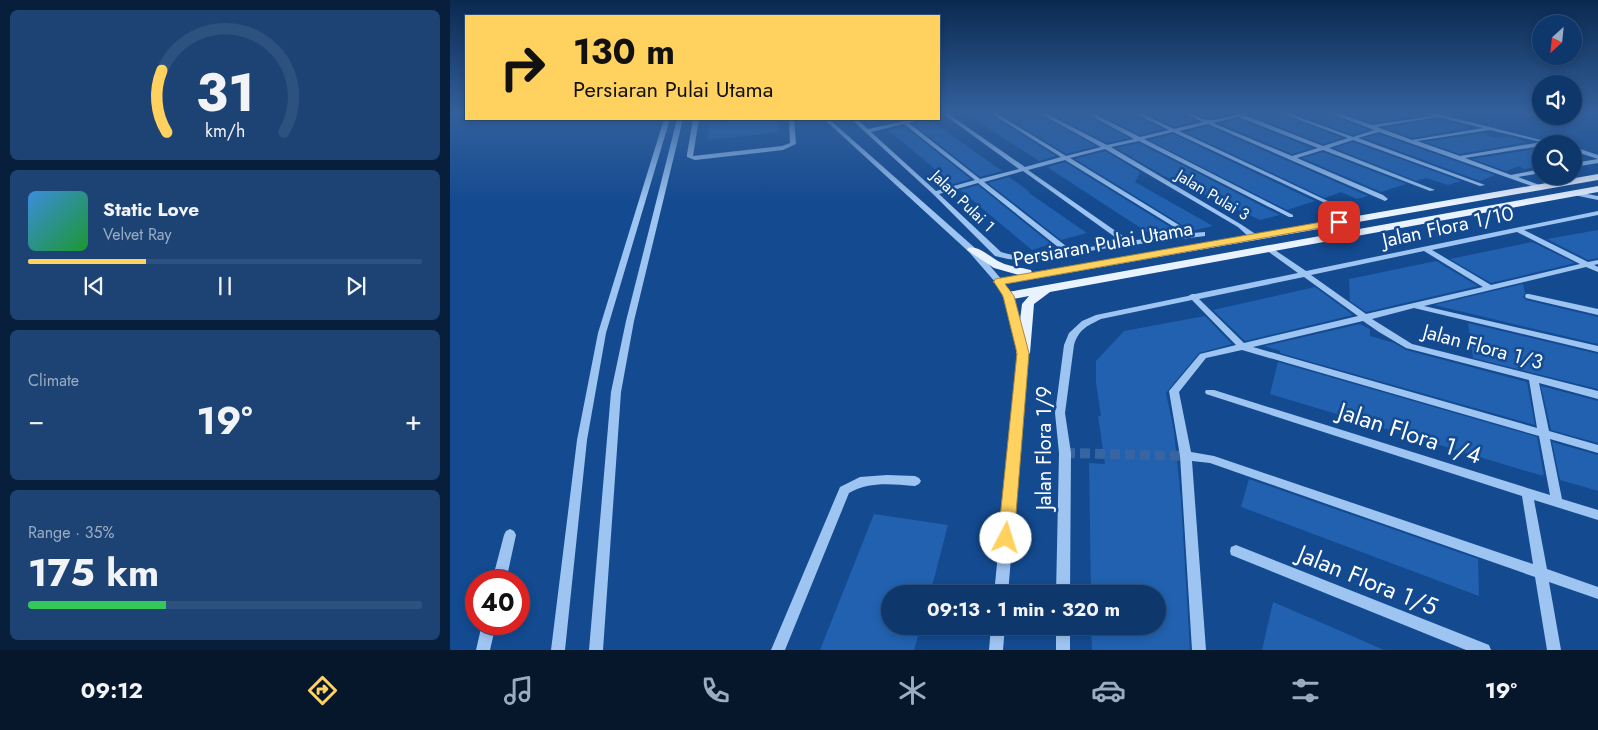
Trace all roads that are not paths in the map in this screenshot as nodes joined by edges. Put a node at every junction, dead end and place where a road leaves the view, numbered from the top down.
1 (660, 143) edge
2 (674, 143) edge
3 (692, 143) edge
4 (793, 143) edge
5 (853, 143) edge
6 (881, 143) edge
7 (933, 143) edge
8 (988, 143) edge
9 (1041, 143) edge
10 (1099, 143) edge
11 (1122, 143) edge
12 (1148, 143) edge
13 (1202, 143) edge
14 (1258, 143) edge
15 (1310, 143) edge
16 (1336, 143) edge
17 (1367, 143) edge
18 (1419, 143) edge
19 (1532, 146) edge
20 (1106, 147) junction
21 (1322, 148) junction
22 (1582, 152) edge
23 (1598, 157) edge
24 (1064, 158) junction
25 (1292, 158) junction
26 (1460, 158) junction
27 (1598, 161) edge
28 (1582, 164) edge
29 (1024, 169) junction
30 (1532, 173) edge
31 (1512, 176) junction
32 (1598, 177) edge
33 (981, 181) junction
34 (1482, 185) dead end
35 (1540, 187) junction
36 (1598, 189) edge
37 (1432, 190) dead end
38 (1570, 192) junction
39 (935, 193) junction
40 (1598, 198) edge
41 (1385, 199) dead end
42 (1330, 203) dead end
43 (1598, 213) edge
44 (1291, 216) dead end
45 (1518, 230) junction
46 (1202, 234) dead end
47 (1191, 235) junction
48 (1254, 237) junction
49 (1130, 244) junction
50 (1268, 248) junction
51 (1425, 249) junction
52 (972, 250) junction
53 (1069, 252) junction
54 (1598, 262) edge
55 (1586, 265) junction
56 (1065, 270) junction
57 (1598, 270) edge
58 (1304, 274) junction
59 (999, 282) junction
60 (1065, 285) junction
61 (1491, 288) junction
62 (1008, 296) junction
63 (1192, 296) junction
64 (1529, 296) dead end
65 (1414, 306) junction
66 (1598, 312) edge
67 (1366, 318) junction
68 (1243, 347) junction
69 (1598, 349) edge
70 (1023, 353) junction
71 (1533, 378) junction
72 (1210, 392) dead end
73 (1598, 395) edge
74 (1544, 433) junction
75 (1598, 449) edge
76 (1186, 456) junction
77 (915, 482) dead end
78 (1527, 492) junction
79 (1557, 502) junction
80 (1598, 515) edge
81 (510, 535) dead end
82 (1236, 551) dead end
83 (502, 570) edge
84 (1540, 573) junction
85 (1002, 585) edge
86 (1063, 585) edge
87 (1598, 593) edge
88 (486, 635) edge
89 (997, 635) edge
90 (1063, 635) edge
91 (1201, 649) edge
92 (483, 650) edge
93 (558, 650) edge
94 (596, 650) edge
95 (778, 650) edge
96 (996, 650) edge
97 (1062, 650) edge
98 (1484, 650) edge
99 (1554, 650) edge

1 - 93 street
2 - 94 street
3 - 4 street
5 - 52 street
6 - 39 street, Jalan Pulai 1
7 - 33 street
8 - 29 street
9 - 24 street
10 - 20 street, Jalan Pulai 3
11 - 20 street
12 - 44 street
13 - 42 street
14 - 25 street
15 - 21 street
16 - 21 street
17 - 34 street
18 - 26 street
19 - 26 street
20 - 24 street
20 - 48 street, Jalan Pulai 3
21 - 25 street
21 - 37 street
22 - 23 street
24 - 29 street
24 - 47 street
25 - 41 street
26 - 31 street
27 - 28 street
29 - 33 street
29 - 49 street
30 - 31 street
31 - 35 street
32 - 35 main road, Persiaran Pulai Utama
33 - 39 street
33 - 53 street
35 - 48 main road, Persiaran Pulai Utama
36 - 38 main road, Persiaran Pulai Utama
38 - 40 street
38 - 50 main road, Persiaran Pulai Utama
39 - 53 street, Jalan Pulai 1
43 - 45 street, Jalan Flora 1/10
45 - 51 street, Jalan Flora 1/10
45 - 55 street
46 - 47 street, Jalan Pulai 1
47 - 49 street, Jalan Pulai 1
48 - 50 main road
48 - 56 main road, Persiaran Pulai Utama
49 - 53 street, Jalan Pulai 1
50 - 58 street, Jalan Flora 1/3
50 - 60 main road, Persiaran Pulai Utama
51 - 58 street, Jalan Flora 1/10
51 - 61 street
52 - 56 main road
52 - 59 street
54 - 55 street
55 - 57 street
55 - 61 street
56 - 59 main road, Persiaran Pulai Utama
58 - 63 street, Jalan Flora 1/9
58 - 67 street, Jalan Flora 1/3
59 - 62 street
60 - 62 main road, Persiaran Pulai Utama
60 - 70 main road
61 - 65 street
62 - 70 street
63 - 68 street
63 - 86 street, Jalan Flora 1/9
64 - 66 street
65 - 67 street
65 - 69 street
67 - 68 street
67 - 71 street, Jalan Flora 1/3
68 - 74 street
68 - 76 street
70 - 85 street
71 - 73 street, Jalan Flora 1/3
71 - 74 street
72 - 78 street, Jalan Flora 1/4
74 - 75 street
74 - 79 street
76 - 84 street
76 - 91 street
77 - 95 street
78 - 79 street, Jalan Flora 1/4
78 - 84 street
79 - 80 street, Jalan Flora 1/4
81 - 83 street
82 - 98 street, Jalan Flora 1/5
84 - 87 street
84 - 99 street
88 - 92 street
89 - 96 street
90 - 97 street

